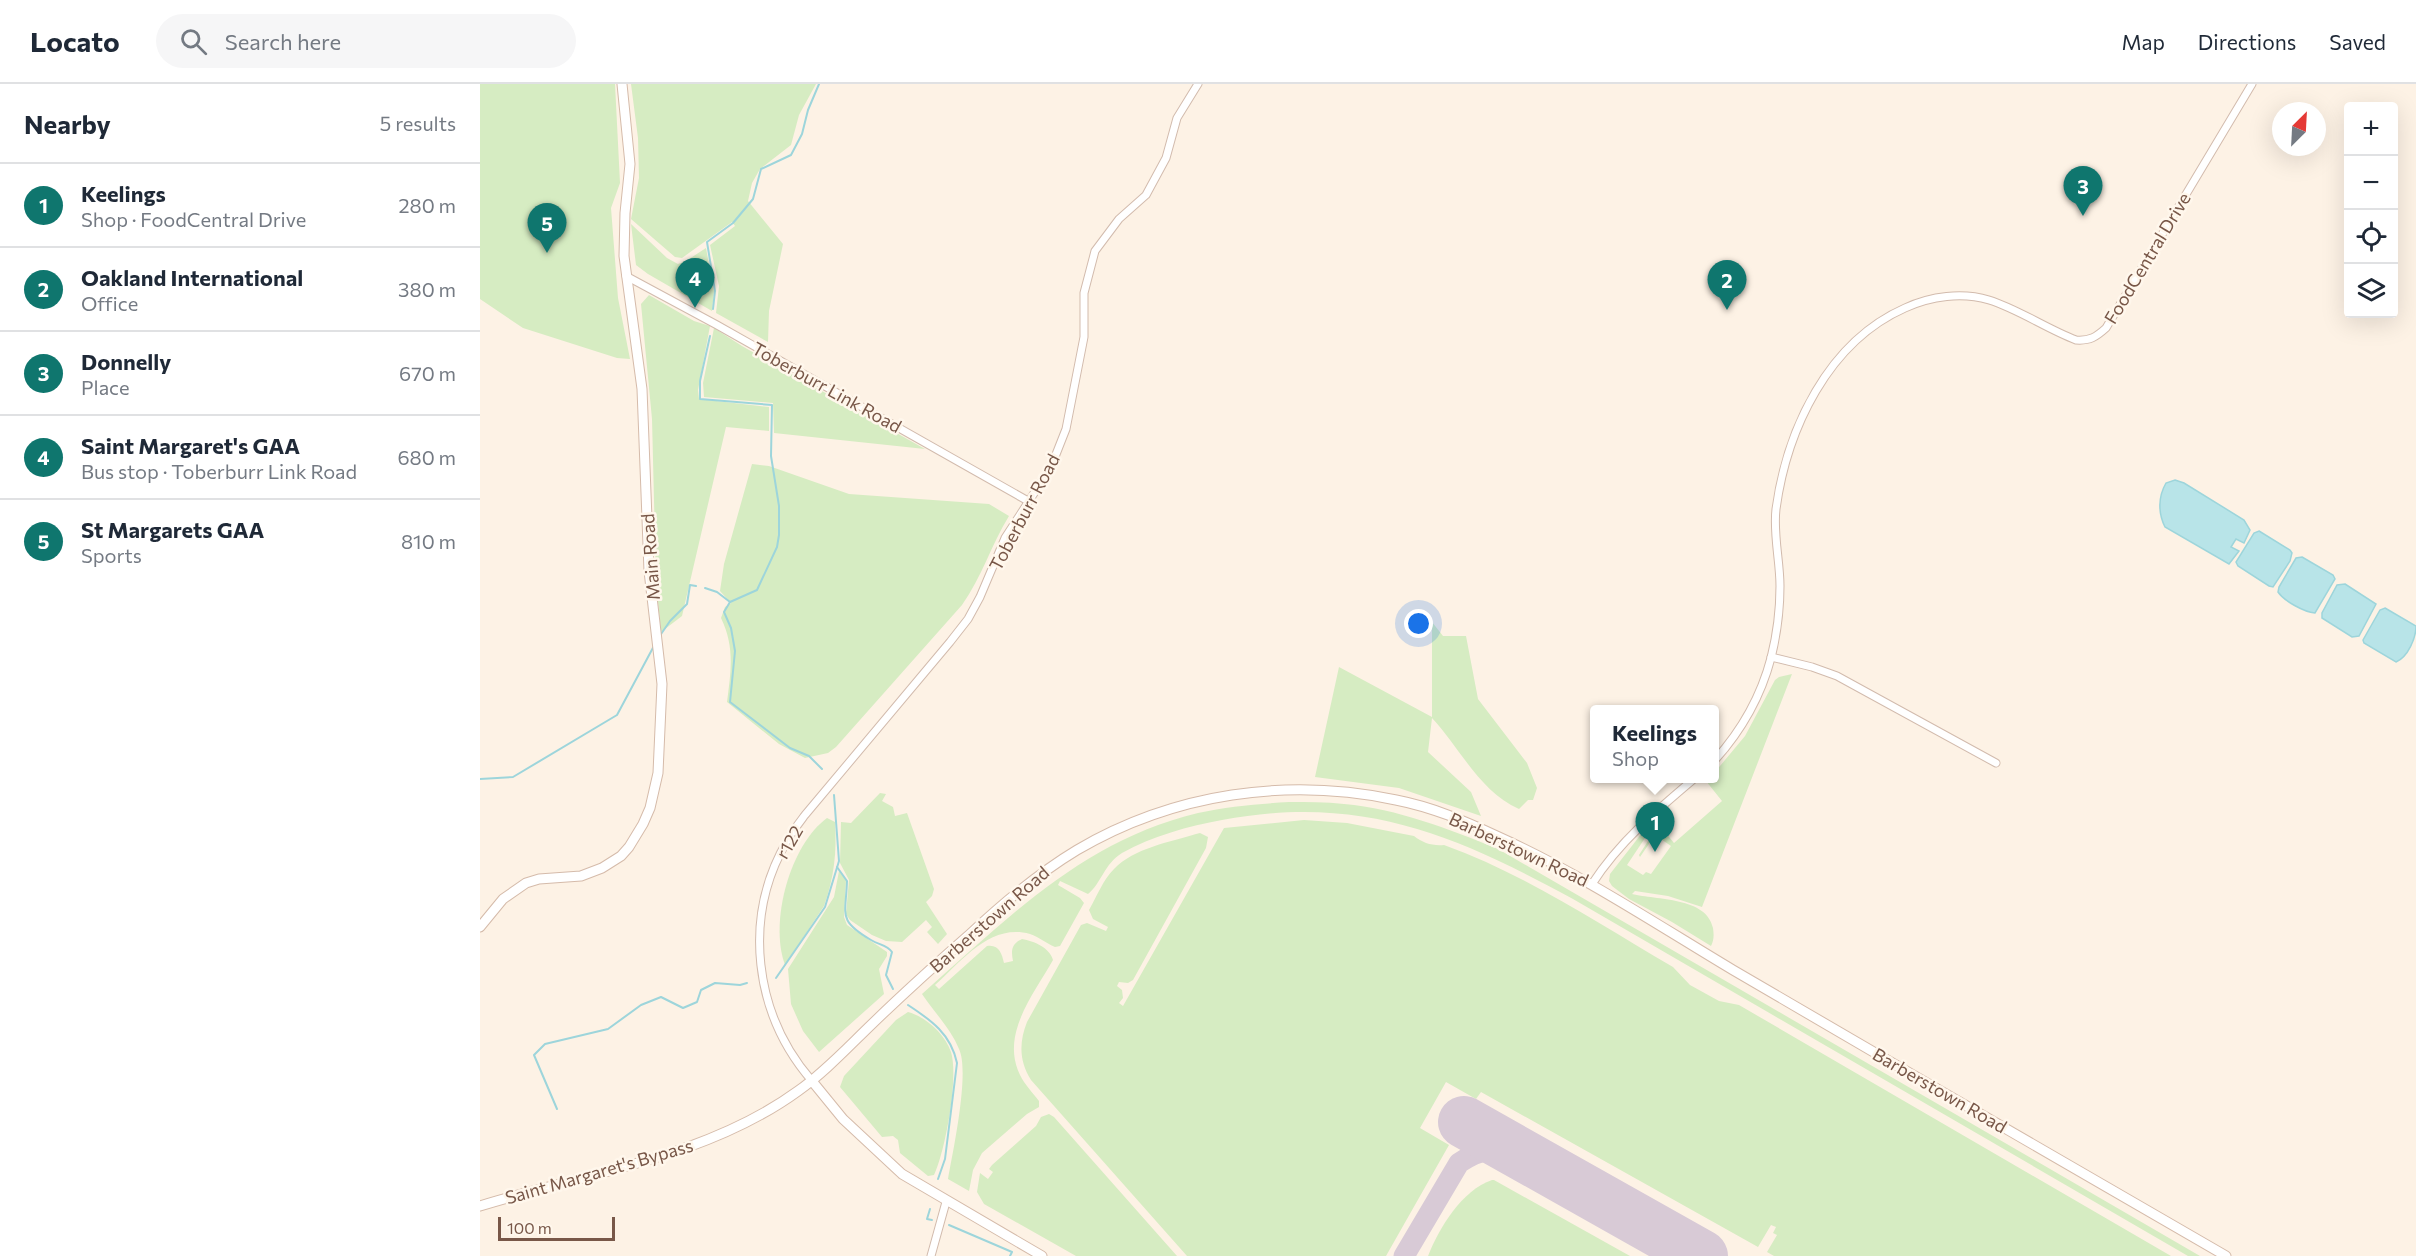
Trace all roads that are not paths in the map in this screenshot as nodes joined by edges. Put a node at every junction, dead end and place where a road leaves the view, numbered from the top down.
1 (622, 84) edge
2 (1198, 84) edge
3 (2252, 84) edge
4 (626, 276) junction
5 (1028, 501) junction
6 (950, 642) joint
7 (1771, 657) junction
8 (1719, 756) edge
9 (1996, 763) dead end
10 (1689, 783) edge
11 (1592, 884) junction
12 (480, 927) edge
13 (812, 1081) junction
14 (946, 1202) junction
15 (480, 1206) edge
16 (931, 1256) edge
17 (1042, 1256) edge
18 (2226, 1256) edge

1 - 4 main road, Main Road
2 - 5 street, Toberburr Road
3 - 7 street, FoodCentral Drive
4 - 5 street, Toberburr Link Road
4 - 12 main road, Main Road
5 - 6 street, Toberburr Road
6 - 13 street, r122
7 - 8 street, FoodCentral Drive
7 - 9 street
10 - 11 street
11 - 13 main road, Barberstown Road
11 - 18 main road, Barberstown Road
13 - 14 main road
13 - 15 main road, Saint Margaret's Bypass
14 - 16 street
14 - 17 main road

